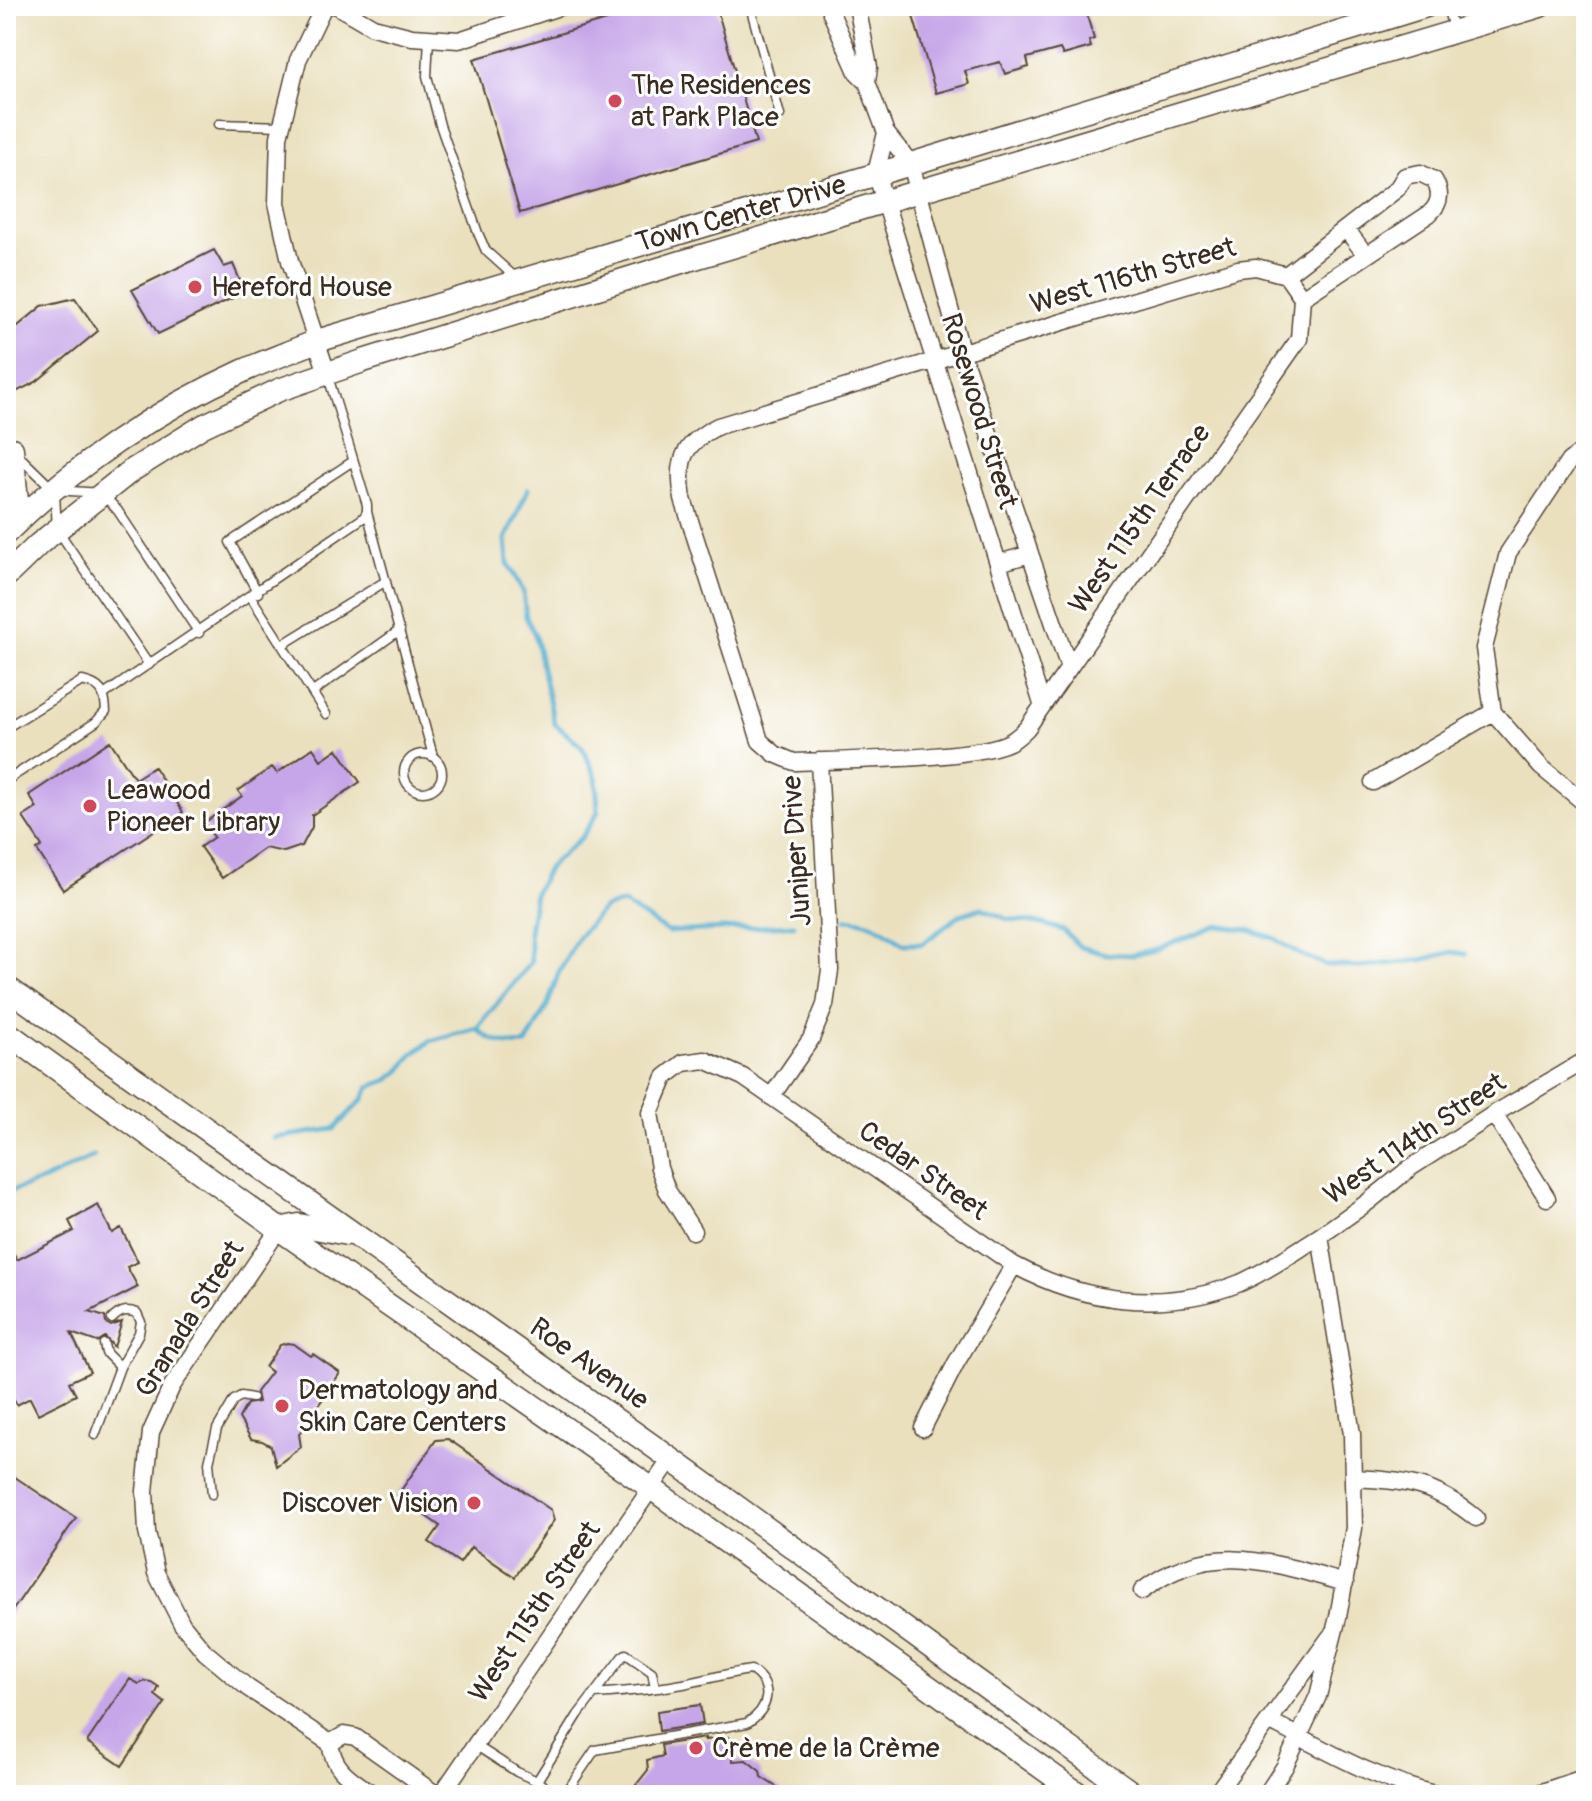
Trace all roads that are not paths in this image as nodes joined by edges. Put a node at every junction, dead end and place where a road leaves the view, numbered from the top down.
1 (324, 6) edge
2 (337, 6) edge
3 (562, 6) edge
4 (750, 6) edge
5 (857, 6) edge
6 (1426, 6) edge
7 (1447, 6) edge
8 (1540, 6) edge
9 (826, 9) edge
10 (1453, 30) junction
11 (429, 38) junction
12 (867, 82) junction
13 (780, 115) dead end
14 (219, 124) dead end
15 (281, 126) junction
16 (886, 133) junction
17 (911, 164) junction
18 (876, 173) junction
19 (919, 193) junction
20 (885, 202) junction
21 (1346, 229) junction
22 (1366, 255) junction
23 (1286, 275) junction
24 (519, 280) junction
25 (1302, 298) junction
26 (317, 341) junction
27 (962, 354) junction
28 (937, 361) junction
29 (327, 373) junction
30 (9, 446) edge
31 (1586, 448) edge
32 (687, 451) joint
33 (353, 461) junction
34 (999, 464) junction
35 (971, 475) junction
36 (54, 490) junction
37 (102, 493) junction
38 (367, 512) junction
39 (57, 529) junction
40 (9, 530) edge
41 (1030, 554) junction
42 (999, 563) junction
43 (6, 576) edge
44 (386, 581) junction
45 (254, 595) junction
46 (400, 630) junction
47 (199, 633) junction
48 (282, 645) junction
49 (149, 665) junction
50 (1068, 665) junction
51 (313, 692) junction
52 (105, 694) junction
53 (1042, 704) junction
54 (1493, 712) junction
55 (326, 714) dead end
56 (6, 728) edge
57 (433, 756) junction
58 (819, 761) junction
59 (6, 781) edge
60 (1373, 782) dead end
61 (1586, 804) edge
62 (6, 987) edge
63 (6, 1032) edge
64 (1586, 1060) edge
65 (771, 1097) junction
66 (1494, 1114) junction
67 (1547, 1198) dead end
68 (279, 1229) junction
69 (693, 1231) dead end
70 (356, 1235) junction
71 (1320, 1236) junction
72 (1014, 1265) junction
73 (112, 1319) dead end
74 (104, 1344) dead end
75 (120, 1367) junction
76 (252, 1398) dead end
77 (923, 1428) dead end
78 (95, 1435) dead end
79 (671, 1459) junction
80 (1354, 1478) junction
81 (651, 1488) junction
82 (212, 1494) dead end
83 (1476, 1518) dead end
84 (1345, 1583) junction
85 (1142, 1591) dead end
86 (1333, 1633) junction
87 (655, 1688) junction
88 (595, 1694) junction
89 (1269, 1721) junction
90 (1299, 1736) junction
91 (330, 1743) junction
92 (475, 1745) junction
93 (1586, 1777) edge
94 (537, 1781) junction
95 (374, 1795) edge
96 (439, 1795) edge
97 (1080, 1795) edge
98 (1135, 1795) edge
99 (1215, 1795) edge
100 (1266, 1795) edge
101 (1439, 1795) edge
102 (1533, 1795) edge

1 - 15 street
2 - 11 street
3 - 11 street
4 - 13 lane
5 - 9 street
5 - 12 street, Rosewood Street
6 - 17 street, Town Center Drive
7 - 10 lane
8 - 10 street, Town Center Drive
9 - 12 street, Rosewood Street
10 - 19 street, Town Center Drive
11 - 24 lane
12 - 16 street, Rosewood Street
14 - 15 lane
15 - 26 street
16 - 17 street, Rosewood Street
16 - 18 street
17 - 18 street, Town Center Drive
17 - 19 street, Rosewood Street
18 - 20 street, Rosewood Street
18 - 24 street, Town Center Drive
19 - 20 street, Town Center Drive
19 - 27 street, Rosewood Street
20 - 28 street, Rosewood Street
20 - 29 street, Town Center Drive
21 - 22 street
21 - 22 street
21 - 23 street
22 - 25 street
23 - 25 street
23 - 27 street, West 116th Street
24 - 26 street, Town Center Drive
25 - 50 street, West 115th Terrace
26 - 29 street
26 - 36 street, Town Center Drive
27 - 28 street, West 116th Street
27 - 34 street, Rosewood Street
28 - 32 street, West 116th Street
28 - 35 street, Rosewood Street
29 - 33 lane
29 - 37 street, Town Center Drive
30 - 36 lane
30 - 40 street
31 - 54 street
32 - 58 street, Juniper Drive
33 - 38 lane
33 - 45 lane
34 - 35 street
34 - 41 street, Rosewood Street
35 - 42 street, Rosewood Street
36 - 37 lane
36 - 39 lane
36 - 40 street, Town Center Drive
37 - 39 street, Town Center Drive
37 - 47 lane
38 - 44 lane
38 - 45 lane
39 - 43 street, Town Center Drive
39 - 49 lane
41 - 42 street
41 - 50 street, Rosewood Street
42 - 53 street, Rosewood Street
44 - 46 lane
44 - 48 lane
45 - 47 lane
45 - 48 lane
46 - 51 lane
46 - 57 lane
47 - 49 lane
48 - 51 lane
49 - 52 lane
50 - 53 street, West 115th Terrace
51 - 55 lane
52 - 56 lane
52 - 59 lane
53 - 58 street, West 115th Terrace
54 - 60 street
54 - 61 street
57 - 57 lane
58 - 65 street, Juniper Drive
62 - 70 street, Roe Avenue
63 - 68 street
64 - 66 street, West 114th Street
65 - 69 street, Cedar Street
65 - 72 street, Cedar Street
66 - 67 street
66 - 71 street, West 114th Street
68 - 70 street
68 - 81 street
68 - 91 street, Granada Street
70 - 79 street, Roe Avenue
71 - 72 street, Cedar Street
71 - 80 street, West 114th Street
72 - 77 street
73 - 75 lane
74 - 75 lane
75 - 78 lane
76 - 82 lane
79 - 81 street, West 115th Street
79 - 98 street, Roe Avenue
80 - 83 street
80 - 84 street, West 114th Street
81 - 92 street, West 115th Street
81 - 97 street
84 - 85 street
84 - 86 street, West 114th Street
86 - 89 street, West 114th Street
86 - 90 street, West 114th Street
87 - 88 lane
87 - 88 lane
87 - 94 lane
88 - 94 lane
89 - 90 street
89 - 99 street, West 114th Street
90 - 100 street, West 114th Street
90 - 101 street
91 - 95 street, Granada Street
91 - 96 street
92 - 94 lane
92 - 96 street, West 115th Street
93 - 102 street

